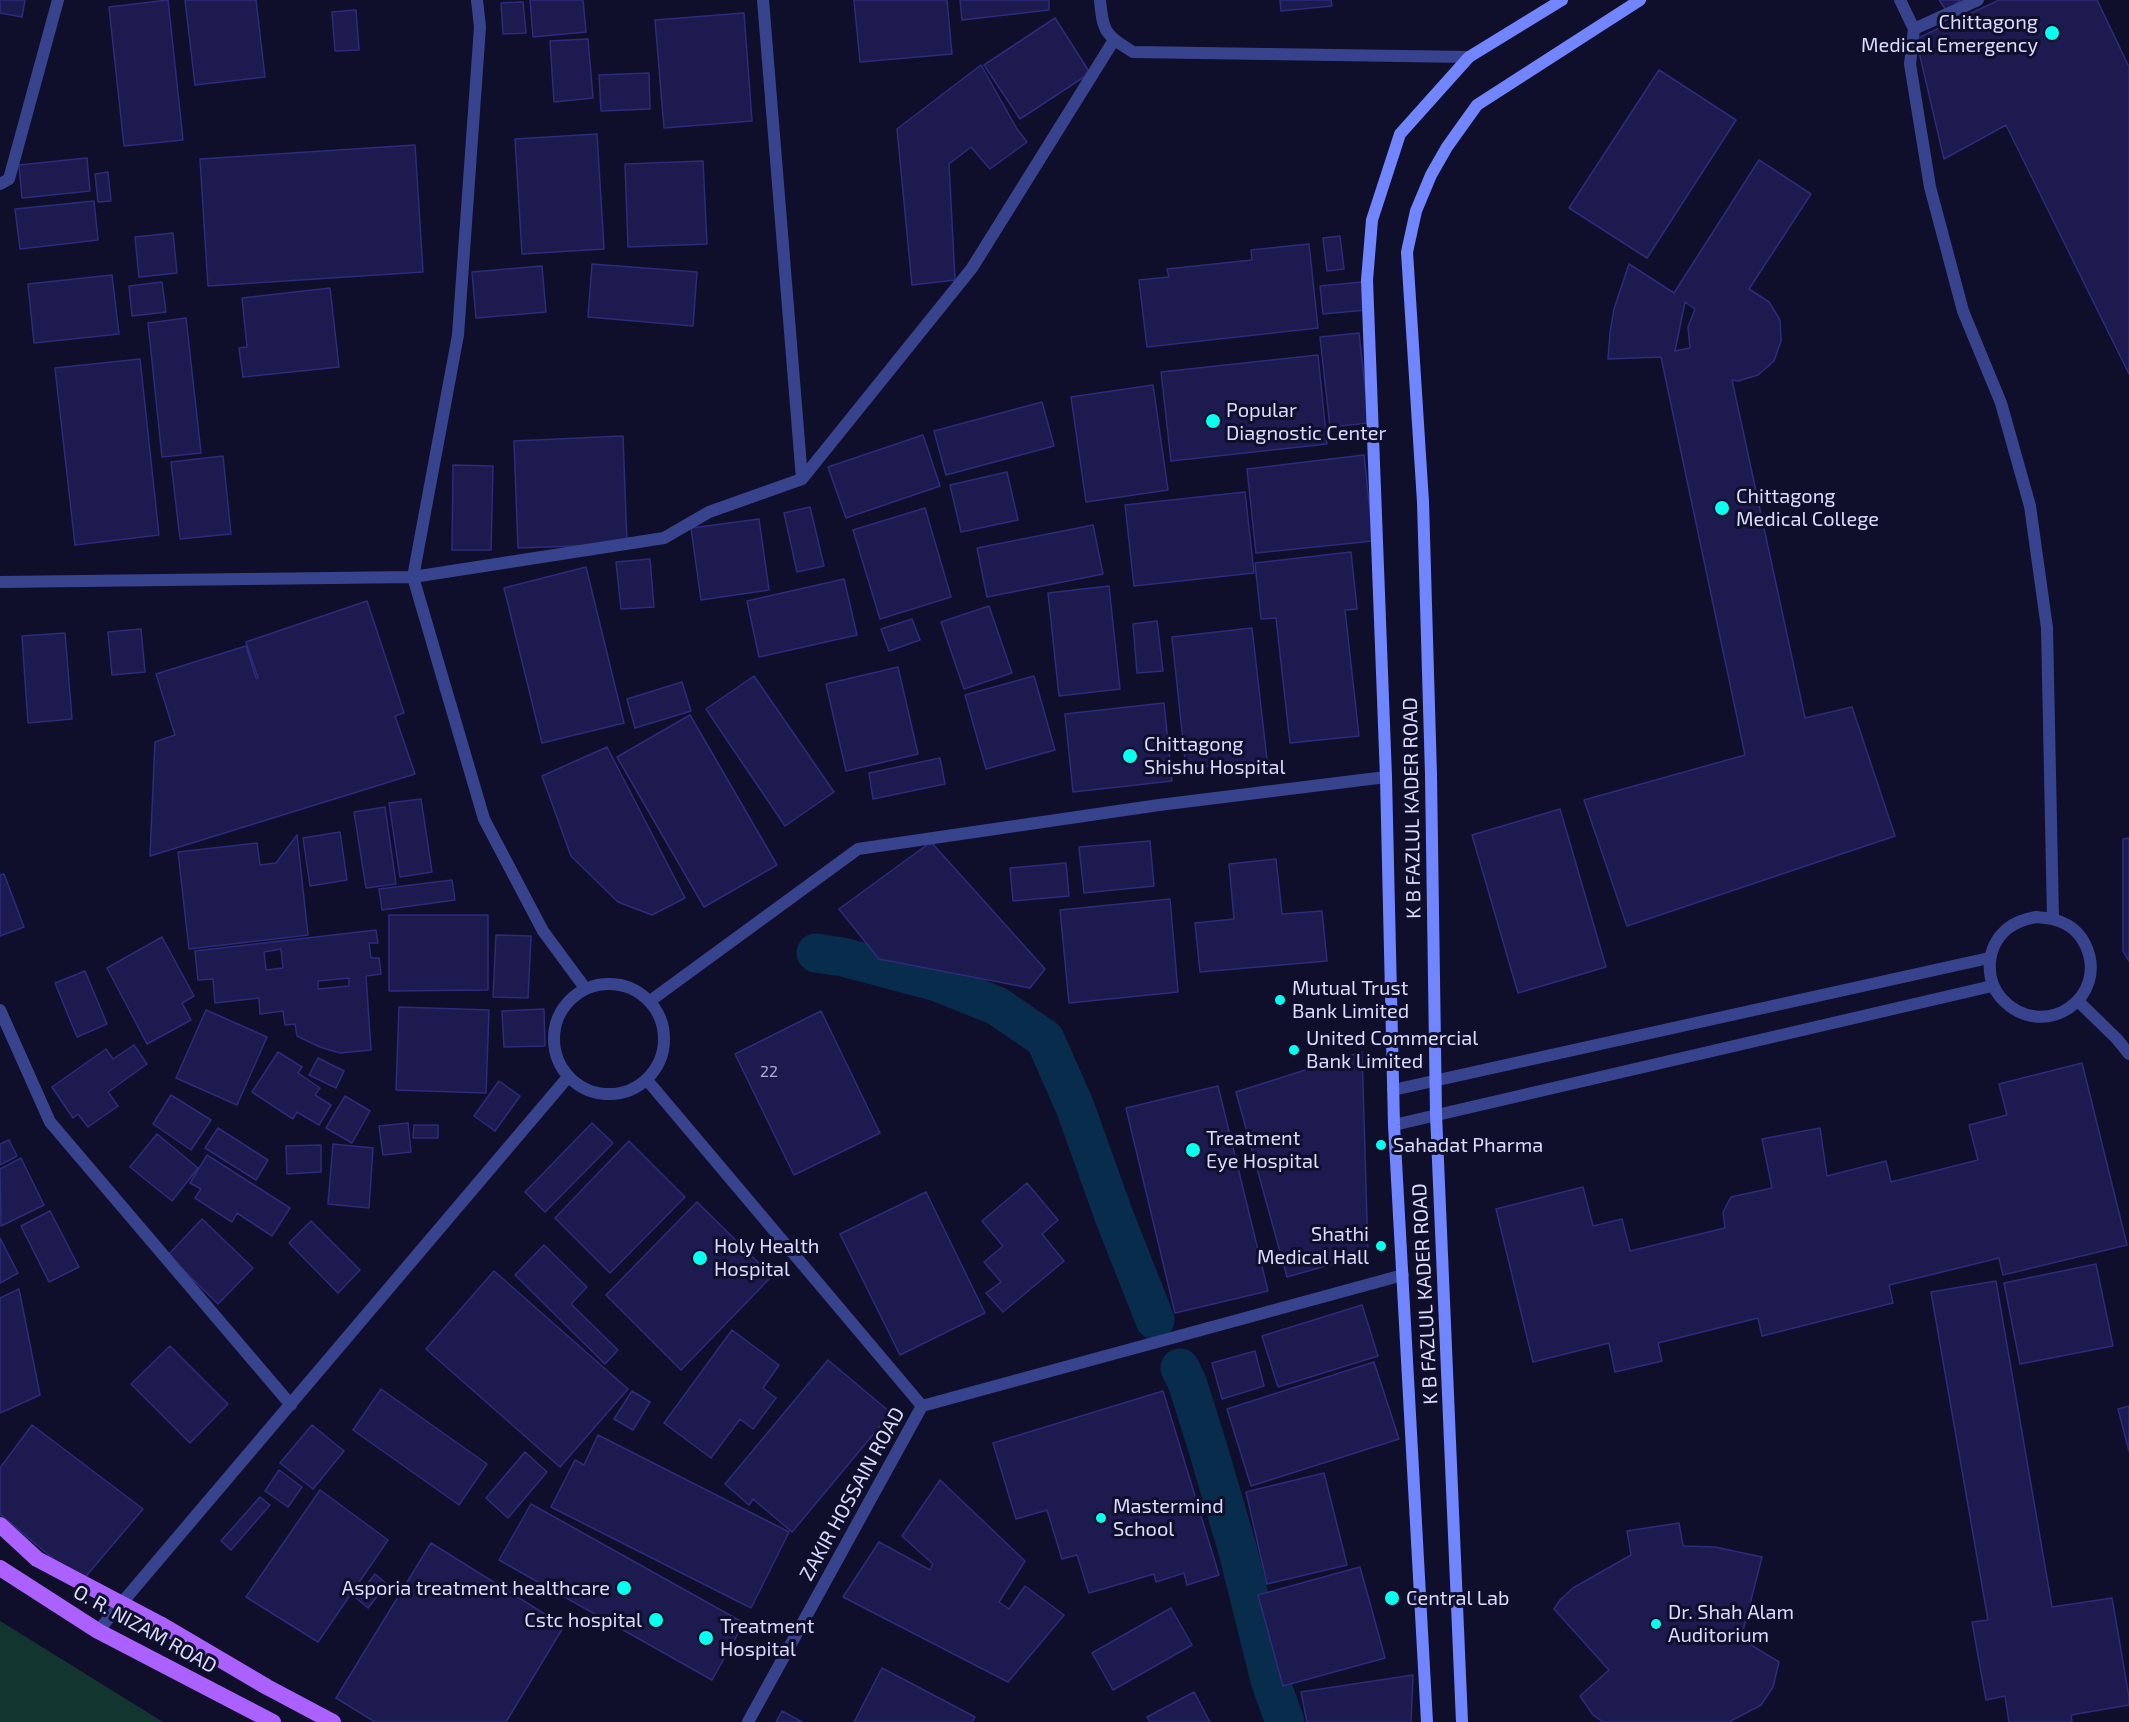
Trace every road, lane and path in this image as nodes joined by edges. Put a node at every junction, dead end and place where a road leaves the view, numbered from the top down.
1 (58, 0) edge
2 (477, 0) edge
3 (763, 0) edge
4 (1100, 0) edge
5 (1562, 0) edge
6 (1640, 0) edge
7 (1900, 0) edge
8 (1978, 0) edge
9 (1914, 29) junction
10 (1114, 40) junction
11 (1469, 57) junction
12 (0, 184) edge
13 (802, 479) junction
14 (413, 577) junction
15 (0, 582) edge
16 (1386, 777) junction
17 (2053, 918) junction
18 (1989, 958) junction
19 (1992, 986) junction
20 (585, 988) junction
21 (650, 1001) junction
22 (2078, 1001) junction
23 (0, 1010) edge
24 (2129, 1054) edge
25 (568, 1077) junction
26 (647, 1080) junction
27 (1436, 1080) junction
28 (1393, 1090) junction
29 (1436, 1114) junction
30 (1394, 1125) junction
31 (1403, 1275) junction
32 (291, 1405) junction
33 (922, 1406) junction
34 (0, 1525) edge
35 (0, 1568) edge
36 (121, 1604) junction
37 (98, 1630) junction
38 (273, 1722) edge
39 (333, 1722) edge
40 (748, 1722) edge
41 (1427, 1722) edge
42 (1462, 1722) edge

1 - 12 street
2 - 14 street
3 - 13 street
4 - 10 street
5 - 11 main road, K B FAZLUL KADER ROAD
6 - 27 main road, K B FAZLUL KADER ROAD
7 - 9 street
8 - 9 street
9 - 17 street
10 - 11 street
10 - 13 street
11 - 16 main road, K B FAZLUL KADER ROAD
13 - 14 street
14 - 15 street
14 - 20 street
16 - 21 street
16 - 28 main road, K B FAZLUL KADER ROAD
17 - 18 street
17 - 22 street
18 - 19 street
18 - 27 street
19 - 22 street
19 - 29 street
20 - 21 street
20 - 25 street
21 - 26 street
22 - 24 street
23 - 32 street
25 - 26 street
25 - 32 street
26 - 33 street, ZAKIR HOSSAIN ROAD
27 - 28 street
27 - 29 main road, K B FAZLUL KADER ROAD
28 - 30 main road, K B FAZLUL KADER ROAD
29 - 30 street
29 - 42 main road, K B FAZLUL KADER ROAD
30 - 31 main road, K B FAZLUL KADER ROAD
31 - 33 street
31 - 41 main road, K B FAZLUL KADER ROAD
32 - 36 street
33 - 40 street, ZAKIR HOSSAIN ROAD
34 - 36 main road
35 - 37 main road, O. R. NIZAM ROAD
36 - 37 street
36 - 39 main road
37 - 38 main road, O. R. NIZAM ROAD

